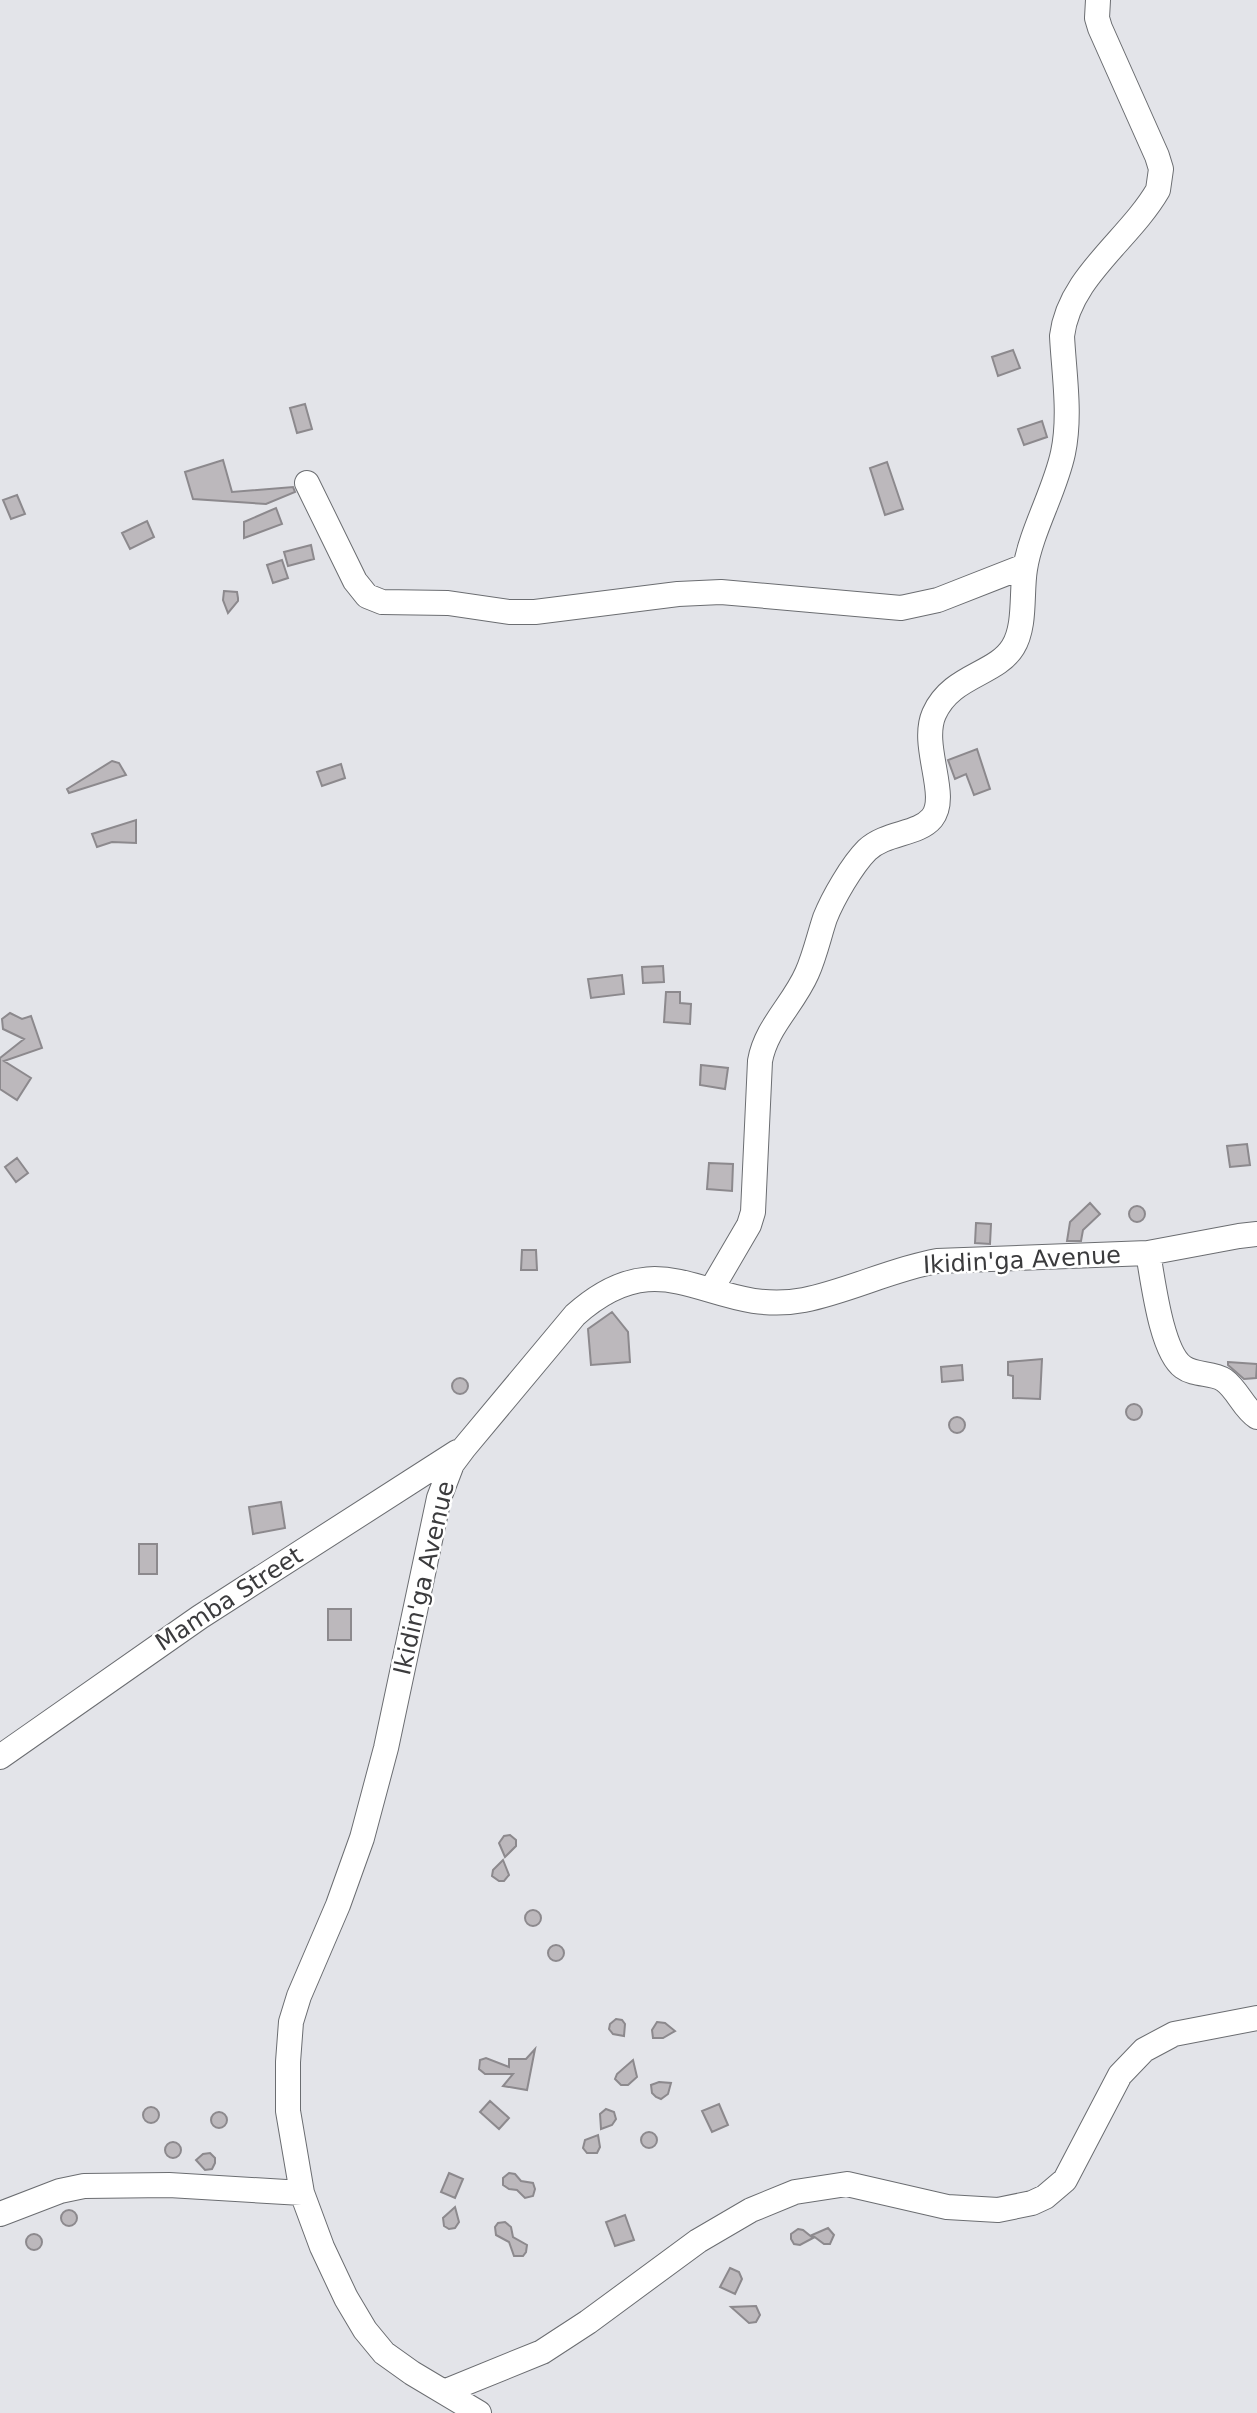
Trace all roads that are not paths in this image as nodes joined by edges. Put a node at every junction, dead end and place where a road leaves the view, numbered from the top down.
1 (1098, 0) edge
2 (307, 483) dead end
3 (1025, 566) junction
4 (1257, 1234) edge
5 (1147, 1253) junction
6 (711, 1290) junction
7 (1257, 1417) edge
8 (464, 1448) junction
9 (0, 1757) edge
10 (1257, 2018) edge
11 (302, 2193) junction
12 (0, 2214) edge
13 (446, 2391) junction
14 (479, 2413) edge

1 - 3 street
2 - 3 street
3 - 6 street
4 - 5 street, Ikidin'ga Avenue
5 - 6 street, Ikidin'ga Avenue
5 - 7 street
6 - 8 street, Ikidin'ga Avenue
8 - 9 street, Mamba Street
8 - 11 street, Ikidin'ga Avenue
10 - 13 street
11 - 12 street
11 - 13 street, Ikidin'ga Avenue
13 - 14 street, Ikidin'ga Avenue

